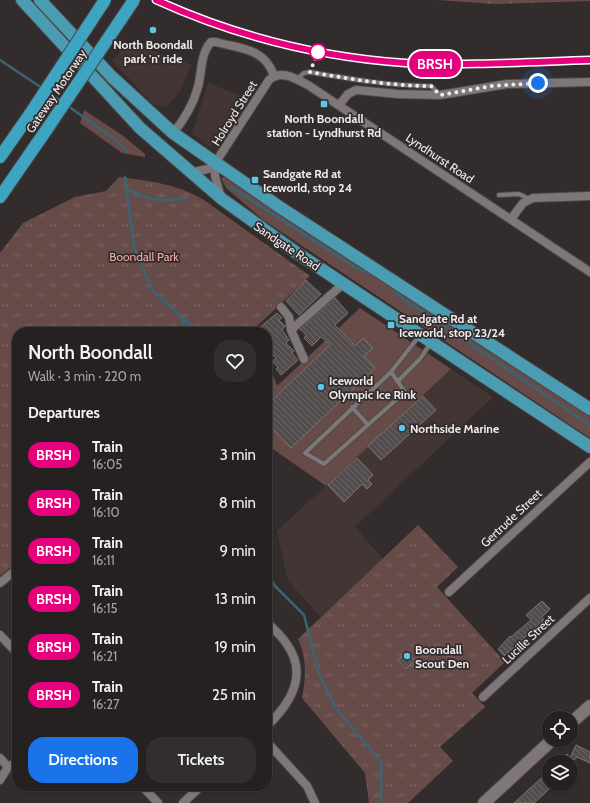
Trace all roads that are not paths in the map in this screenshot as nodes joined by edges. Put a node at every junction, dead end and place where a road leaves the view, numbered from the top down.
1 (22, 0) edge
2 (40, 0) edge
3 (105, 0) edge
4 (134, 0) edge
5 (274, 76) junction
6 (297, 79) junction
7 (590, 82) edge
8 (440, 95) junction
9 (339, 105) junction
10 (173, 133) junction
11 (0, 157) edge
12 (216, 164) junction
13 (190, 173) junction
14 (499, 194) dead end
15 (590, 196) edge
16 (0, 197) edge
17 (222, 199) junction
18 (529, 199) junction
19 (510, 220) junction
20 (590, 272) edge
21 (343, 284) junction
22 (281, 307) dead end
23 (292, 330) junction
24 (420, 335) junction
25 (432, 342) junction
26 (304, 359) dead end
27 (390, 372) junction
28 (398, 381) junction
29 (352, 408) junction
30 (590, 409) edge
31 (368, 425) junction
32 (590, 447) edge
33 (590, 462) edge
34 (12, 573) edge
35 (0, 583) edge
36 (449, 592) dead end
37 (590, 598) edge
38 (272, 627) edge
39 (0, 635) edge
40 (12, 648) edge
41 (483, 697) dead end
42 (590, 706) edge
43 (578, 717) edge
44 (272, 720) edge
45 (544, 747) edge
46 (272, 748) edge
47 (0, 758) edge
48 (12, 765) edge
49 (8, 767) junction
50 (0, 780) edge
51 (147, 791) edge
52 (196, 791) edge
53 (158, 803) edge
54 (183, 803) edge
55 (315, 803) edge
56 (484, 803) edge

1 - 13 highway, Sandgate Road
2 - 10 highway
3 - 11 highway, Gateway Motorway, bridge
4 - 16 highway, Gateway Motorway, bridge
5 - 6 street, Lyndhurst Road
5 - 10 street
5 - 12 street, Holroyd Street
6 - 8 lane
6 - 9 street, Lyndhurst Road
7 - 8 street
8 - 9 street
9 - 19 street, Lyndhurst Road
10 - 12 highway
12 - 13 street
12 - 17 street
12 - 30 highway
13 - 17 highway, Sandgate Road
14 - 18 lane
15 - 18 street
17 - 21 highway, Sandgate Road
18 - 19 street
19 - 20 street, Lyndhurst Road
21 - 23 street
21 - 24 highway, Sandgate Road
22 - 23 street
23 - 26 street
24 - 25 highway, Sandgate Road
24 - 27 lane
25 - 28 lane
25 - 32 highway, Sandgate Road
27 - 28 lane
27 - 29 lane
28 - 31 lane
29 - 31 lane
29 - 31 lane
33 - 36 street, Gertrude Street
34 - 35 street
37 - 41 street, Lucille Street
38 - 44 street
39 - 40 street
42 - 43 main road
45 - 56 main road
46 - 55 street
47 - 49 street
48 - 49 street
49 - 50 street
51 - 53 street
52 - 54 street

